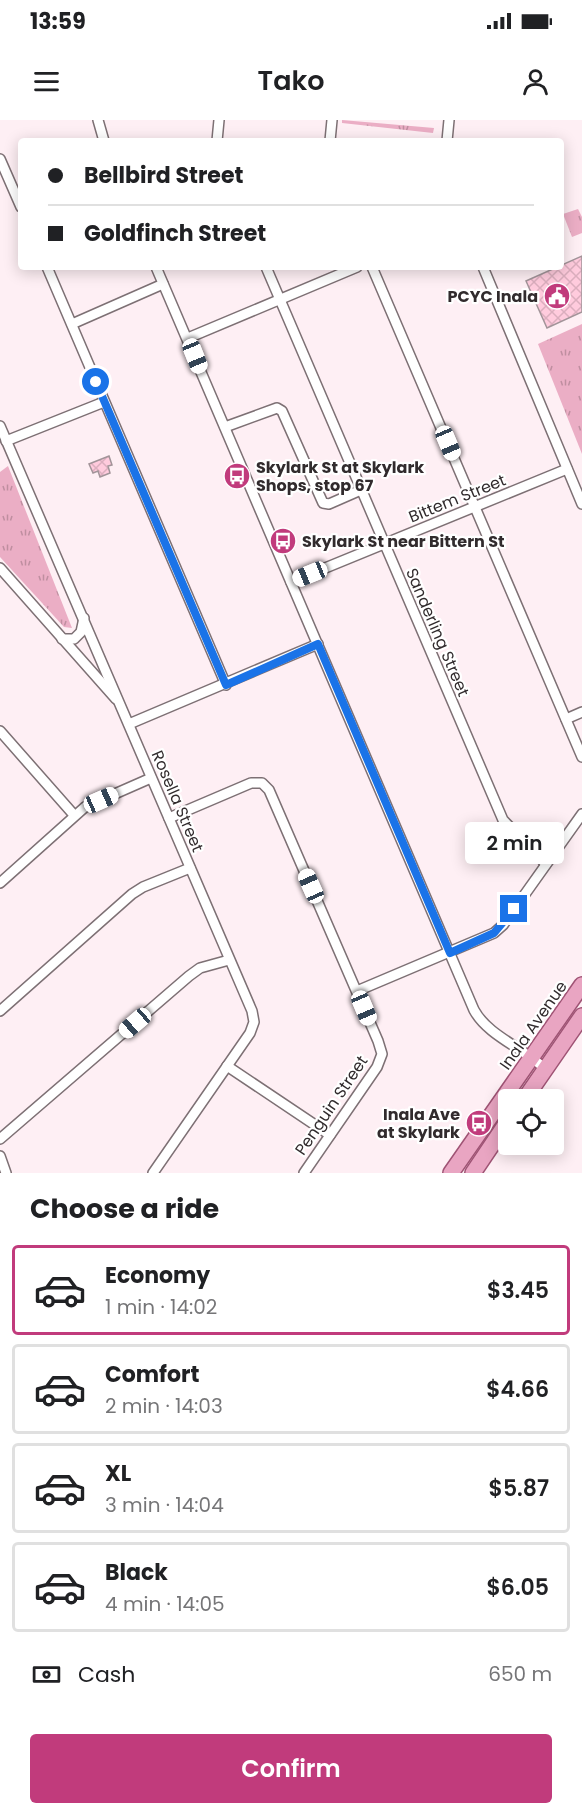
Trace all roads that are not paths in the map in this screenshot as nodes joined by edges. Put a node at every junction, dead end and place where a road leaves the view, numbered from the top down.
1 (98, 120) edge
2 (219, 120) edge
3 (332, 120) edge
4 (449, 120) edge
5 (103, 138) edge
6 (217, 138) edge
7 (330, 138) edge
8 (447, 138) edge
9 (0, 159) edge
10 (18, 200) edge
11 (48, 270) edge
12 (157, 270) edge
13 (267, 270) edge
14 (350, 270) edge
15 (373, 270) edge
16 (484, 270) edge
17 (164, 284) junction
18 (279, 299) junction
19 (72, 324) junction
20 (188, 338) junction
21 (104, 402) junction
22 (225, 427) junction
23 (0, 428) edge
24 (6, 441) junction
25 (567, 469) junction
26 (361, 490) junction
27 (582, 504) edge
28 (475, 507) junction
29 (384, 544) junction
30 (0, 568) edge
31 (291, 582) junction
32 (84, 618) junction
33 (62, 639) junction
34 (318, 644) junction
35 (226, 685) junction
36 (121, 705) junction
37 (582, 712) edge
38 (566, 719) junction
39 (129, 724) junction
40 (0, 731) edge
41 (582, 757) edge
42 (151, 778) junction
43 (582, 814) edge
44 (74, 816) junction
45 (169, 818) junction
46 (546, 864) junction
47 (190, 868) junction
48 (1, 881) edge
49 (450, 953) junction
50 (230, 960) junction
51 (582, 985) edge
52 (357, 991) junction
53 (0, 1011) edge
54 (582, 1016) edge
55 (533, 1057) junction
56 (227, 1066) junction
57 (545, 1069) junction
58 (531, 1089) edge
59 (330, 1136) junction
60 (498, 1136) edge
61 (0, 1139) edge
62 (0, 1156) edge
63 (6, 1173) edge
64 (153, 1173) edge
65 (304, 1173) edge
66 (451, 1173) edge
67 (473, 1173) edge

1 - 5 street
2 - 6 street
3 - 7 street
4 - 8 street
9 - 10 street
11 - 19 street
12 - 17 street
13 - 18 street, Sanderling Street
14 - 18 street
15 - 28 street
16 - 25 street
17 - 19 street
17 - 20 street
18 - 20 street
18 - 26 street, Sanderling Street
19 - 21 street
20 - 22 street
21 - 24 street
21 - 35 street
22 - 26 street
22 - 31 street
23 - 24 street, Rosella Street
24 - 32 street, Rosella Street
25 - 27 street
25 - 28 street, Bittem Street
26 - 29 street, Sanderling Street
28 - 29 street, Bittem Street
28 - 38 street
29 - 31 street, Bittem Street
29 - 46 street, Sanderling Street
30 - 33 street
31 - 34 street
32 - 33 street
32 - 36 street, Rosella Street
33 - 36 street
34 - 35 street
34 - 49 street
35 - 39 street
36 - 39 street, Rosella Street
37 - 38 street
38 - 41 street
39 - 42 street, Rosella Street
40 - 44 street
42 - 44 street
42 - 45 street, Rosella Street
43 - 46 street
44 - 48 street
45 - 47 street, Rosella Street
45 - 52 street, Penguin Street
46 - 49 street
47 - 50 street, Rosella Street
47 - 53 street
49 - 52 street
49 - 55 street
50 - 56 street, Rosella Street
50 - 61 street
51 - 55 main road, Inala Avenue
52 - 59 street, Penguin Street
54 - 57 main road
55 - 57 street
55 - 66 main road, Inala Avenue
56 - 59 street
56 - 64 street, Rosella Street
57 - 58 main road
59 - 65 street, Penguin Street
60 - 67 main road
62 - 63 street

